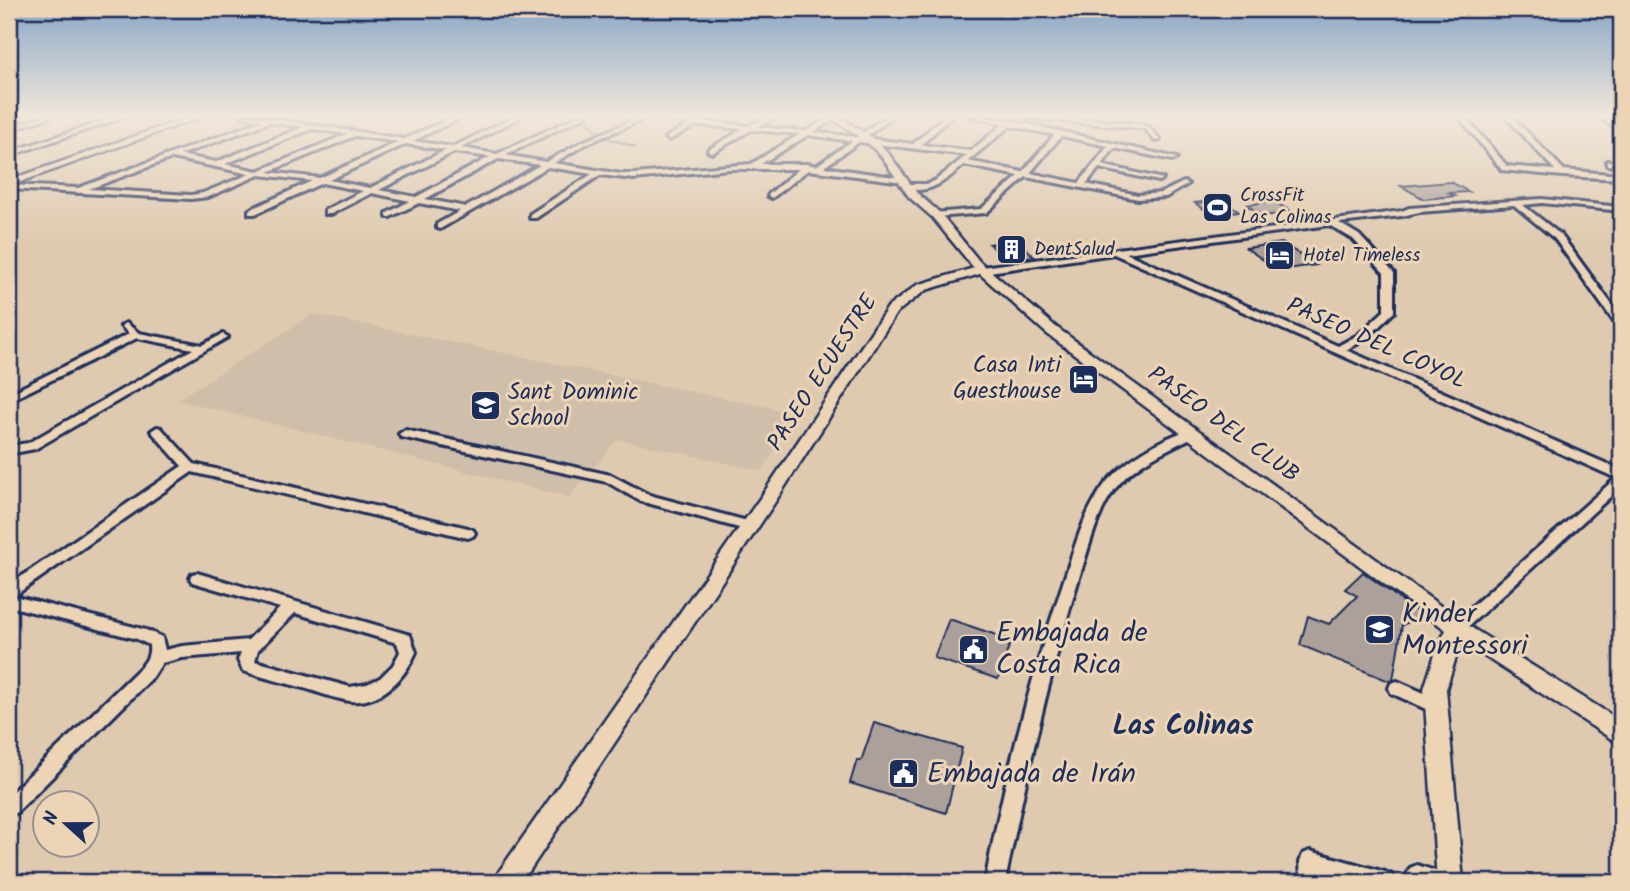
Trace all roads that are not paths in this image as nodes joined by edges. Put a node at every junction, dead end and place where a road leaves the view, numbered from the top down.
1 (85, 158) edge
2 (167, 158) edge
3 (179, 158) edge
4 (235, 158) edge
5 (295, 158) edge
6 (369, 158) edge
7 (433, 158) edge
8 (495, 158) edge
9 (500, 158) edge
10 (559, 158) edge
11 (766, 158) edge
12 (834, 158) edge
13 (887, 158) edge
14 (966, 158) edge
15 (1039, 158) edge
16 (1104, 158) edge
17 (1496, 158) edge
18 (1547, 158) edge
19 (962, 162) junction
20 (1610, 163) dead end
21 (1621, 164) edge
22 (216, 165) junction
23 (547, 165) junction
24 (754, 165) junction
25 (808, 166) junction
26 (1098, 166) junction
27 (819, 167) junction
28 (259, 173) junction
29 (598, 173) junction
30 (1563, 174) junction
31 (1024, 175) junction
32 (1621, 177) edge
33 (1159, 179) dead end
34 (318, 180) junction
35 (903, 183) junction
36 (1184, 184) dead end
37 (9, 185) edge
38 (1081, 186) junction
39 (368, 191) junction
40 (75, 192) junction
41 (772, 196) dead end
42 (416, 201) junction
43 (1515, 202) junction
44 (1621, 209) edge
45 (467, 210) junction
46 (252, 212) dead end
47 (328, 212) dead end
48 (390, 215) dead end
49 (936, 215) junction
50 (533, 216) dead end
51 (1330, 222) junction
52 (440, 226) dead end
53 (1114, 251) junction
54 (982, 270) junction
55 (1621, 324) edge
56 (126, 326) dead end
57 (136, 335) junction
58 (223, 337) dead end
59 (202, 348) junction
60 (1338, 350) junction
61 (9, 398) edge
62 (157, 431) dead end
63 (405, 434) dead end
64 (1189, 434) junction
65 (9, 450) edge
66 (190, 467) junction
67 (1621, 478) edge
68 (750, 526) junction
69 (468, 533) dead end
70 (197, 578) dead end
71 (9, 593) edge
72 (9, 600) edge
73 (292, 606) junction
74 (1458, 628) junction
75 (252, 646) junction
76 (158, 659) junction
77 (1397, 688) dead end
78 (1434, 705) junction
79 (1621, 733) edge
80 (9, 807) edge
81 (507, 882) edge
82 (995, 882) edge
83 (1311, 882) edge
84 (1385, 882) edge
85 (1418, 882) edge
86 (1441, 882) edge
87 (1450, 882) edge

1 - 37 street
2 - 40 street
3 - 22 street
4 - 22 street
5 - 28 street
6 - 34 street
7 - 39 street
8 - 42 street
9 - 23 street
10 - 23 street
11 - 24 street
12 - 27 street
13 - 35 street, PASEO DEL CLUB
14 - 19 street
15 - 31 street
16 - 26 street
17 - 30 street
18 - 30 street
19 - 31 street
19 - 35 street
20 - 21 street
22 - 28 street
23 - 29 street
23 - 45 street
24 - 25 street
24 - 29 street
25 - 27 street
25 - 41 street
26 - 33 street
26 - 38 street
27 - 35 street
28 - 34 street
28 - 40 street
29 - 50 street
30 - 32 street
31 - 38 street
31 - 49 street
34 - 39 street
34 - 46 street
35 - 49 street, PASEO DEL CLUB
36 - 38 street
37 - 40 street
39 - 42 street
39 - 47 street
42 - 45 street
42 - 48 street
43 - 44 street, PASEO ECUESTRE
43 - 51 street, PASEO ECUESTRE
43 - 55 street
45 - 52 street
49 - 54 street, PASEO DEL CLUB
51 - 53 street, PASEO ECUESTRE
51 - 60 street
53 - 54 street, PASEO ECUESTRE
53 - 60 street, PASEO DEL COYOL
54 - 64 street, PASEO DEL CLUB
54 - 68 street, PASEO ECUESTRE
56 - 57 street
57 - 59 street
57 - 61 street
58 - 59 street
59 - 65 street
60 - 67 street, PASEO DEL COYOL
62 - 66 street
63 - 68 street
64 - 74 street, PASEO DEL CLUB
64 - 82 street
66 - 69 street
66 - 71 street
67 - 74 street
68 - 81 street, PASEO ECUESTRE
70 - 73 street
72 - 76 street
73 - 75 street
73 - 75 street
74 - 78 street
74 - 79 street, PASEO DEL CLUB
75 - 76 street
76 - 80 street
77 - 78 street
78 - 87 street
83 - 84 street
85 - 86 street

